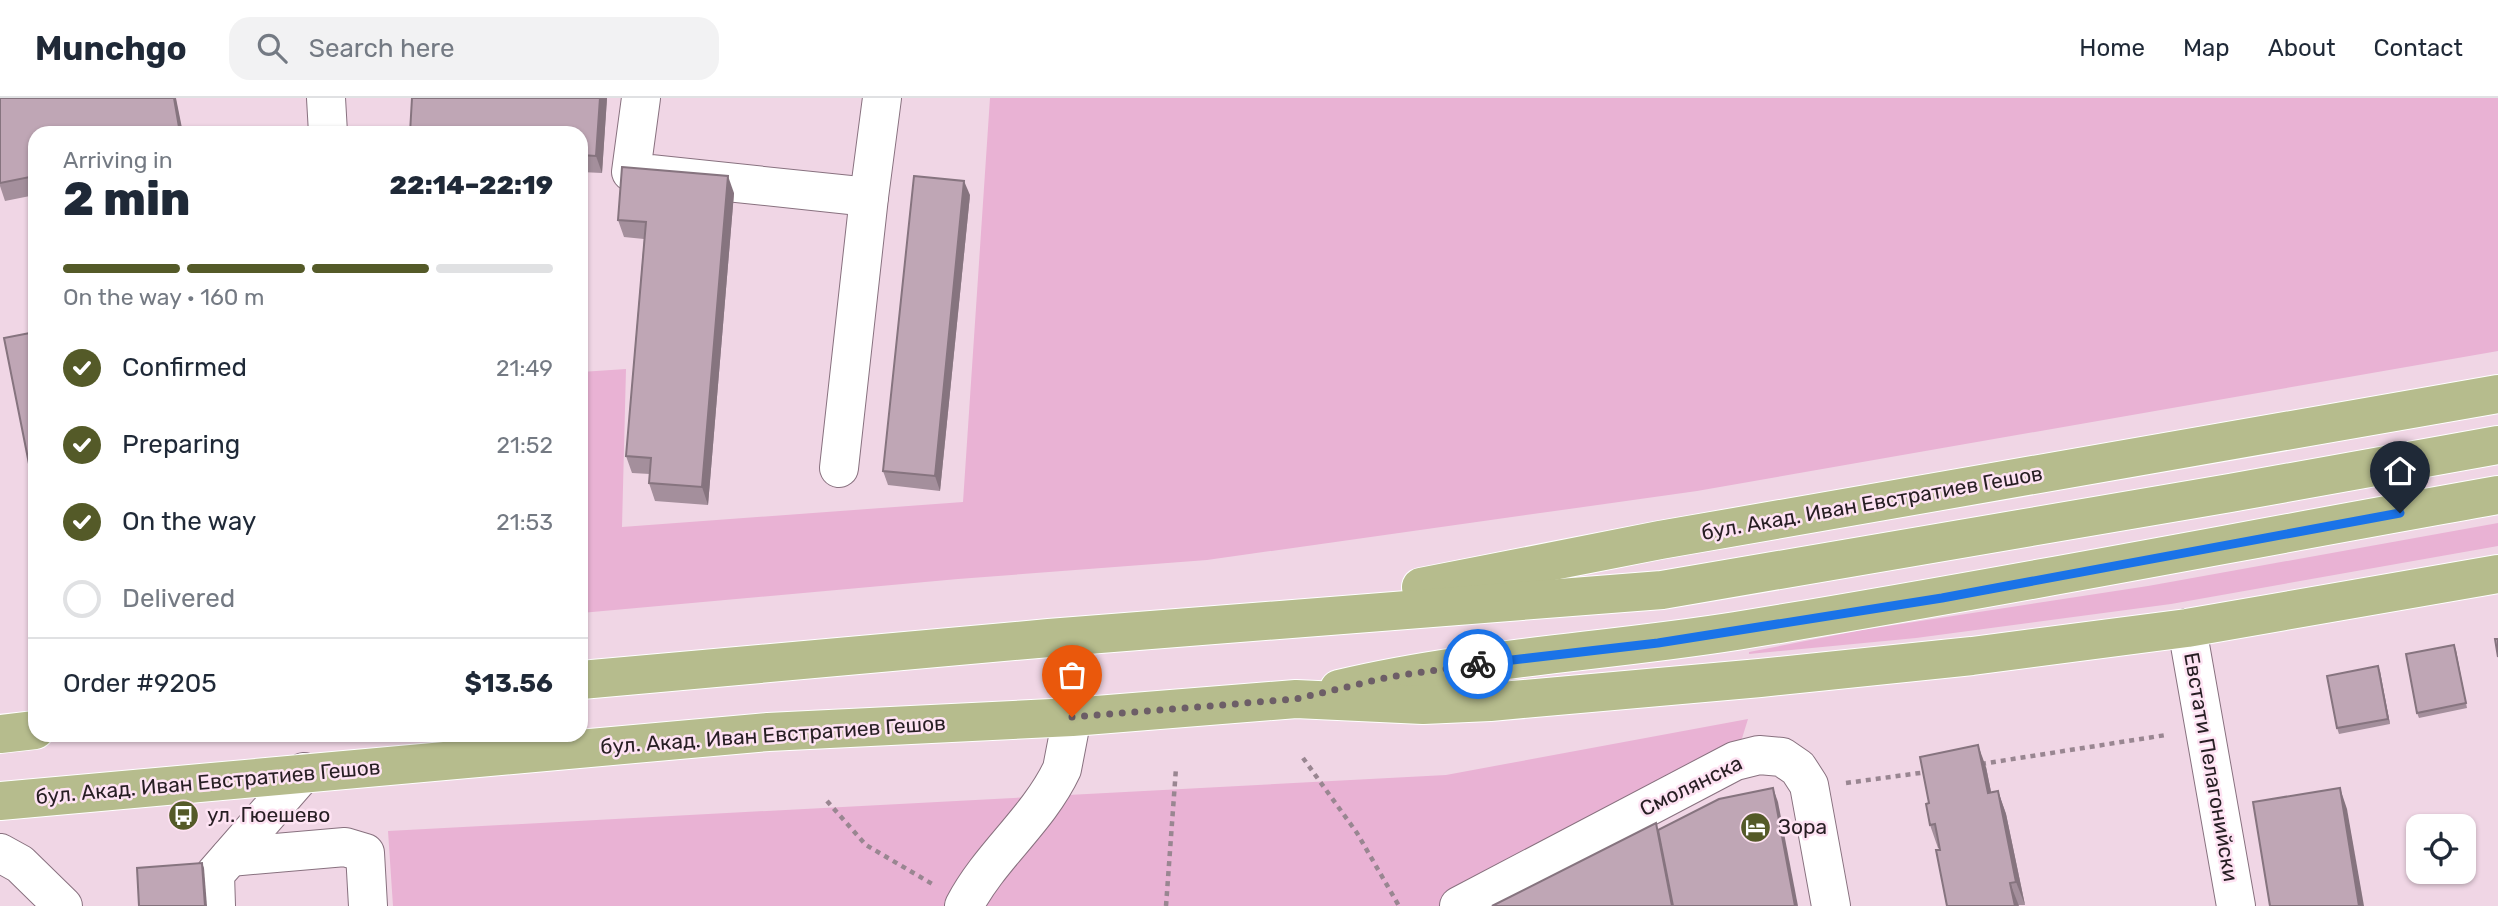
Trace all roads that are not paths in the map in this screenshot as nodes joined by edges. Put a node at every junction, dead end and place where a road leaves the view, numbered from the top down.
1 (326, 98) edge
2 (641, 98) edge
3 (882, 98) edge
4 (327, 126) edge
5 (869, 197) junction
6 (2498, 394) edge
7 (2498, 445) edge
8 (839, 468) dead end
9 (2498, 495) edge
10 (2498, 574) edge
11 (1247, 622) junction
12 (2187, 628) junction
13 (588, 679) edge
14 (1296, 699) junction
15 (1072, 717) junction
16 (28, 731) edge
17 (0, 734) edge
18 (304, 772) junction
19 (0, 801) edge
20 (0, 853) edge
21 (230, 857) junction
22 (964, 904) edge
23 (64, 906) edge
24 (216, 906) edge
25 (368, 906) edge
26 (1460, 906) edge
27 (1831, 906) edge
28 (2236, 906) edge

1 - 4 street
2 - 5 street
3 - 5 street
5 - 8 street
6 - 11 main road, бул. Акад. Иван Евстратиев Гешов
7 - 11 main road, бул. Акад. Иван Евстратиев Гешов
9 - 14 main road, бул. Акад. Иван Евстратиев Гешов
10 - 12 main road, бул. Акад. Иван Евстратиев Гешов
11 - 13 main road, бул. Акад. Иван Евстратиев Гешов
12 - 14 main road, бул. Акад. Иван Евстратиев Гешов
12 - 28 street, Евстати Пелагонийски
14 - 15 main road, бул. Акад. Иван Евстратиев Гешов
15 - 18 main road, бул. Акад. Иван Евстратиев Гешов
15 - 22 street
16 - 17 main road
18 - 19 main road, бул. Акад. Иван Евстратиев Гешов
18 - 21 street
20 - 23 street
21 - 24 street
21 - 25 street
26 - 27 street, Смолянска

